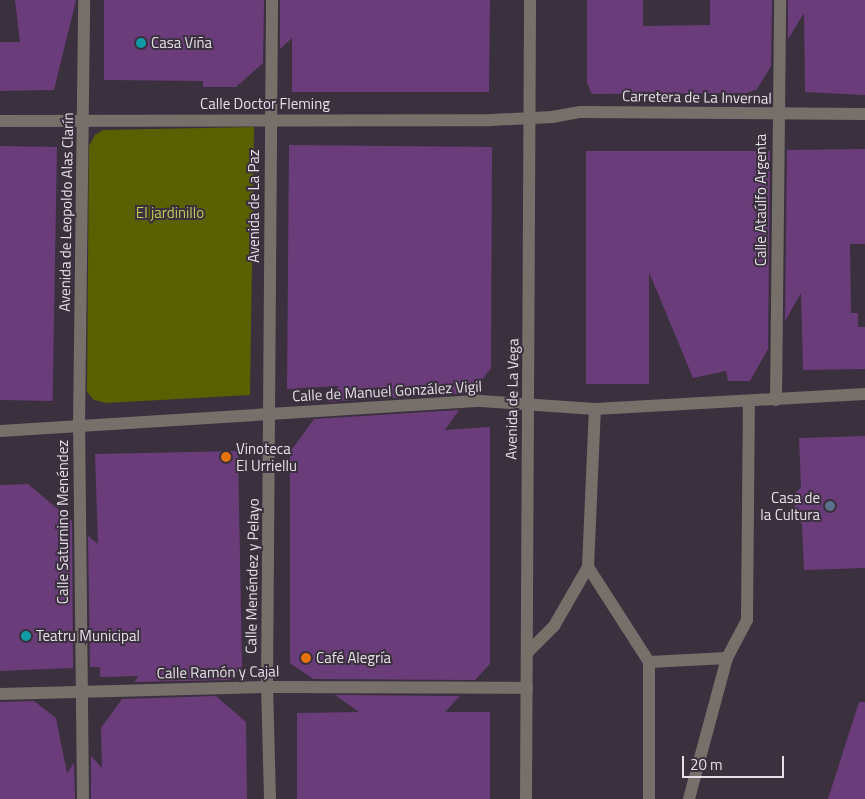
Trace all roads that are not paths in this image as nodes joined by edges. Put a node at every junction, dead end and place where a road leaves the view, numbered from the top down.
1 (84, 0) edge
2 (272, 0) edge
3 (530, 0) edge
4 (780, 0) edge
5 (777, 114) junction
6 (865, 114) edge
7 (530, 119) junction
8 (84, 120) junction
9 (271, 120) junction
10 (0, 121) edge
11 (865, 394) edge
12 (776, 400) junction
13 (749, 401) junction
14 (528, 404) junction
15 (595, 409) junction
16 (270, 413) junction
17 (80, 425) junction
18 (0, 431) edge
19 (588, 567) junction
20 (526, 653) junction
21 (727, 658) junction
22 (649, 662) junction
23 (267, 687) junction
24 (526, 688) junction
25 (80, 692) junction
26 (0, 694) edge
27 (83, 799) edge
28 (270, 799) edge
29 (526, 799) edge
30 (649, 799) edge
31 (689, 799) edge

1 - 8 street, Avenida de Leopoldo Alas Clarín
2 - 9 street, Avenida de La Paz
3 - 7 street, Avenida de La Vega
4 - 5 street, Calle Ataúlfo Argenta
5 - 6 street, Carretera de La Invernal
5 - 7 street, Carretera de La Invernal
5 - 12 street, Calle Ataúlfo Argenta
7 - 9 street, Calle Doctor Fleming
7 - 14 street, Avenida de La Vega
8 - 9 street, Calle Doctor Fleming
8 - 10 street, Calle Doctor Fleming
8 - 17 street, Avenida de Leopoldo Alas Clarín
9 - 16 street, Avenida de La Paz
11 - 12 street, Calle de Manuel González Vigil
12 - 13 street, Calle de Manuel González Vigil
13 - 15 street, Calle de Manuel González Vigil
13 - 21 street
14 - 15 street, Calle de Manuel González Vigil
14 - 16 street, Calle de Manuel González Vigil
14 - 20 street, Avenida de La Vega
15 - 19 street
16 - 17 street, Calle de Manuel González Vigil
16 - 23 street, Calle Menéndez y Pelayo
17 - 18 street, Calle de Manuel González Vigil
17 - 25 street, Calle Saturnino Menéndez
19 - 20 street
19 - 22 street
20 - 24 street, Avenida de La Vega
21 - 22 street
21 - 31 street
22 - 30 street
23 - 24 street, Calle Ramón y Cajal
23 - 25 street, Calle Ramón y Cajal
23 - 28 street, Calle Menéndez y Pelayo
24 - 29 street, Avenida de La Vega
25 - 26 street, Calle Ramón y Cajal
25 - 27 street, Calle Saturnino Menéndez

